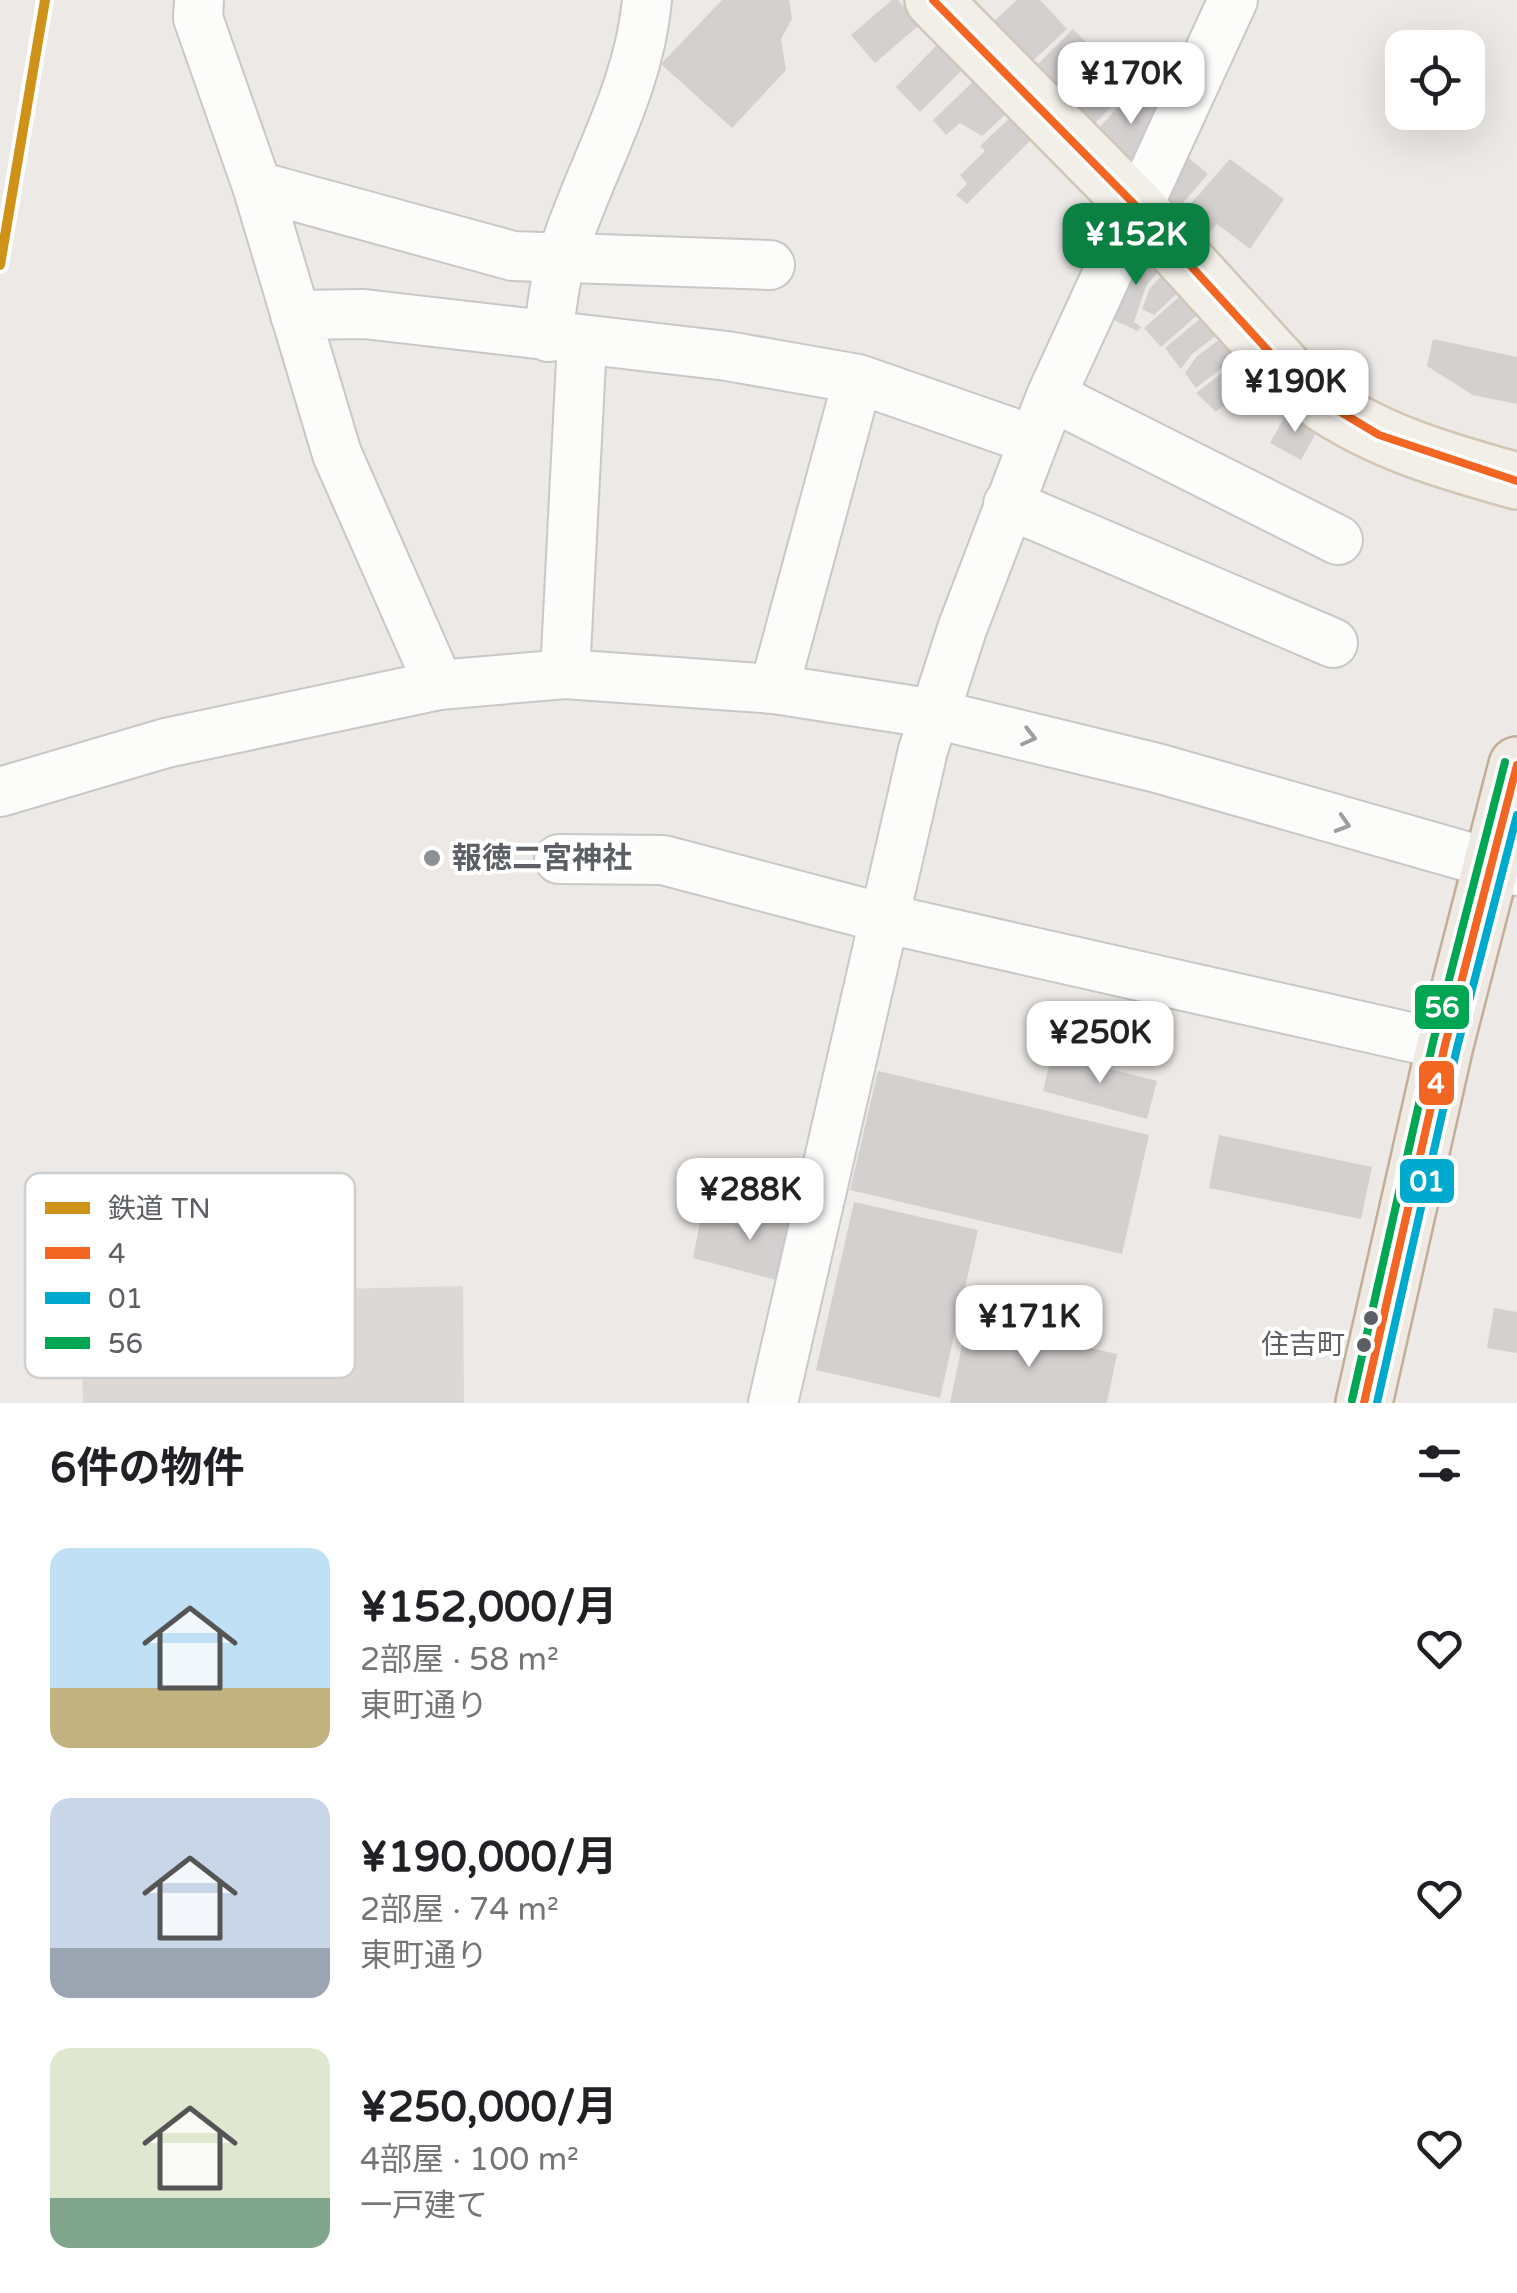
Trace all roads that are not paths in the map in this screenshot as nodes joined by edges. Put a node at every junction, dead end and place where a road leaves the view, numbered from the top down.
1 (199, 0) edge
2 (647, 0) edge
3 (933, 0) edge
4 (1233, 0) edge
5 (257, 186) junction
6 (1138, 208) junction
7 (562, 258) junction
8 (770, 265) dead end
9 (295, 315) junction
10 (565, 339) junction
11 (858, 379) junction
12 (1051, 396) junction
13 (1033, 440) junction
14 (1517, 481) edge
15 (1008, 504) junction
16 (1338, 540) dead end
17 (1333, 644) dead end
18 (565, 674) junction
19 (439, 685) junction
20 (774, 689) junction
21 (935, 714) junction
22 (1517, 765) edge
23 (0, 792) edge
24 (559, 858) dead end
25 (1503, 868) edge
26 (883, 918) junction
27 (1445, 1045) junction
28 (774, 1403) edge
29 (1364, 1403) edge

1 - 5 street
2 - 7 street
3 - 6 main road
4 - 6 street
5 - 7 street
5 - 9 street
6 - 12 street
6 - 14 main road
7 - 8 street
7 - 10 street
9 - 10 street
9 - 19 street
10 - 11 street
10 - 18 street
11 - 13 street
11 - 20 street
12 - 13 street
12 - 16 street
13 - 15 street
15 - 17 street
15 - 21 street
18 - 19 street
18 - 20 street
19 - 23 street
20 - 21 street
21 -> 25 street
21 - 26 street
22 - 25 highway
24 - 26 street
25 - 27 highway
26 - 27 street
26 - 28 street
27 - 29 highway

